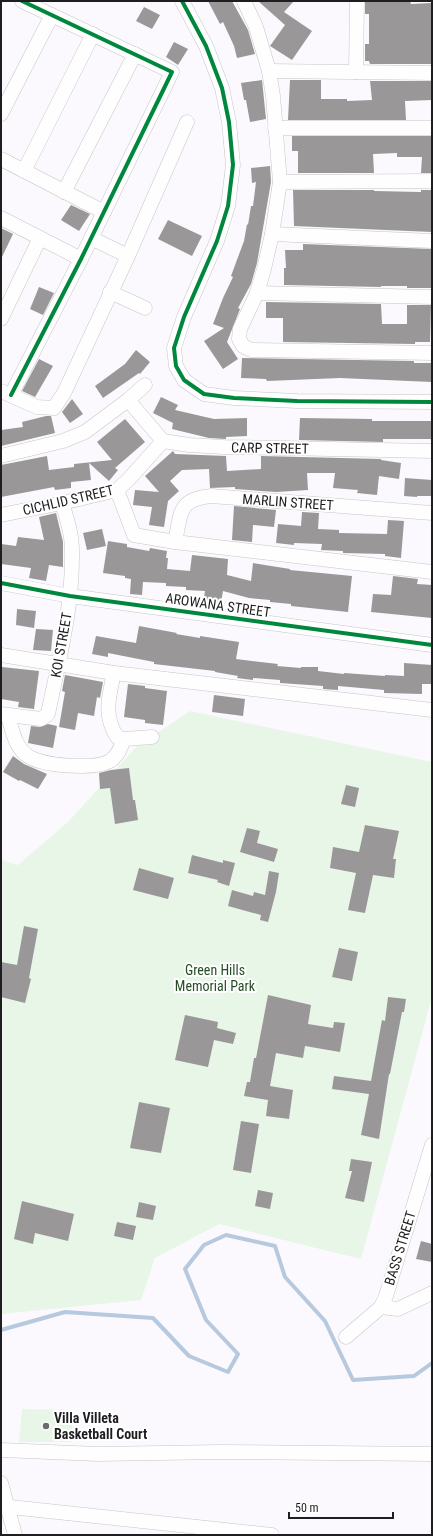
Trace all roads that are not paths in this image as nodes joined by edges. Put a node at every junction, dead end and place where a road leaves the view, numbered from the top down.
1 (22, 1) edge
2 (182, 1) edge
3 (244, 1) edge
4 (357, 1) edge
5 (52, 15) junction
6 (93, 34) junction
7 (135, 54) junction
8 (269, 71) junction
9 (356, 72) junction
10 (432, 73) edge
11 (1, 114) edge
12 (187, 122) dead end
13 (275, 128) junction
14 (432, 128) edge
15 (1, 160) edge
16 (24, 171) junction
17 (432, 181) edge
18 (280, 182) junction
19 (64, 192) junction
20 (104, 212) junction
21 (1, 218) edge
22 (272, 234) junction
23 (40, 238) junction
24 (91, 238) junction
25 (432, 241) edge
26 (128, 256) junction
27 (81, 259) junction
28 (110, 292) junction
29 (257, 293) junction
30 (432, 297) edge
31 (145, 308) dead end
32 (1, 319) edge
33 (432, 353) edge
34 (145, 385) dead end
35 (6, 393) edge
36 (128, 400) junction
37 (432, 402) edge
38 (163, 441) junction
39 (432, 451) edge
40 (1, 456) edge
41 (116, 490) junction
42 (62, 503) junction
43 (432, 513) edge
44 (1, 515) edge
45 (174, 542) junction
46 (432, 572) edge
47 (1, 583) edge
48 (70, 596) junction
49 (432, 645) edge
50 (1, 655) edge
51 (58, 665) junction
52 (114, 673) junction
53 (432, 710) edge
54 (5, 715) edge
55 (152, 737) dead end
56 (124, 739) junction
57 (432, 1146) edge
58 (432, 1293) edge
59 (381, 1307) junction
60 (346, 1337) dead end
61 (1, 1450) edge
62 (432, 1454) edge
63 (1, 1483) edge
64 (4, 1506) edge
65 (15, 1535) edge
66 (272, 1535) edge

1 - 5 street
2 - 37 street
3 - 8 street
4 - 9 street
5 - 6 street
5 - 11 street
6 - 7 street
6 - 16 street
7 - 19 street
7 - 20 street
8 - 9 street
8 - 13 street
9 - 10 street
12 - 26 street
13 - 14 street
13 - 18 street
15 - 16 street
16 - 19 street
17 - 18 street
18 - 22 street
19 - 20 street
20 - 24 street
21 - 23 street
22 - 25 street
22 - 29 street
23 - 27 street
23 - 32 street
24 - 26 street
24 - 27 street
26 - 28 street
27 - 35 street
28 - 31 street
28 - 35 street
29 - 30 street
29 - 33 street
34 - 36 street
36 - 38 street
36 - 40 street
38 - 39 street, CARP STREET
38 - 41 street, CICHLID STREET
41 - 42 street, CICHLID STREET
41 - 45 street
42 - 44 street, CICHLID STREET
42 - 48 street, KOI STREET
43 - 45 street, MARLIN STREET
45 - 46 street
47 - 48 street, AROWANA STREET
48 - 49 street, AROWANA STREET
48 - 51 street, KOI STREET
50 - 51 street
51 - 52 street
51 - 54 street, KOI STREET
52 - 53 street
52 - 56 street
54 - 56 street
55 - 56 street
57 - 59 street, BASS STREET
58 - 59 street
59 - 60 street, BASS STREET
61 - 62 street
63 - 64 street
64 - 65 street
64 - 66 street

